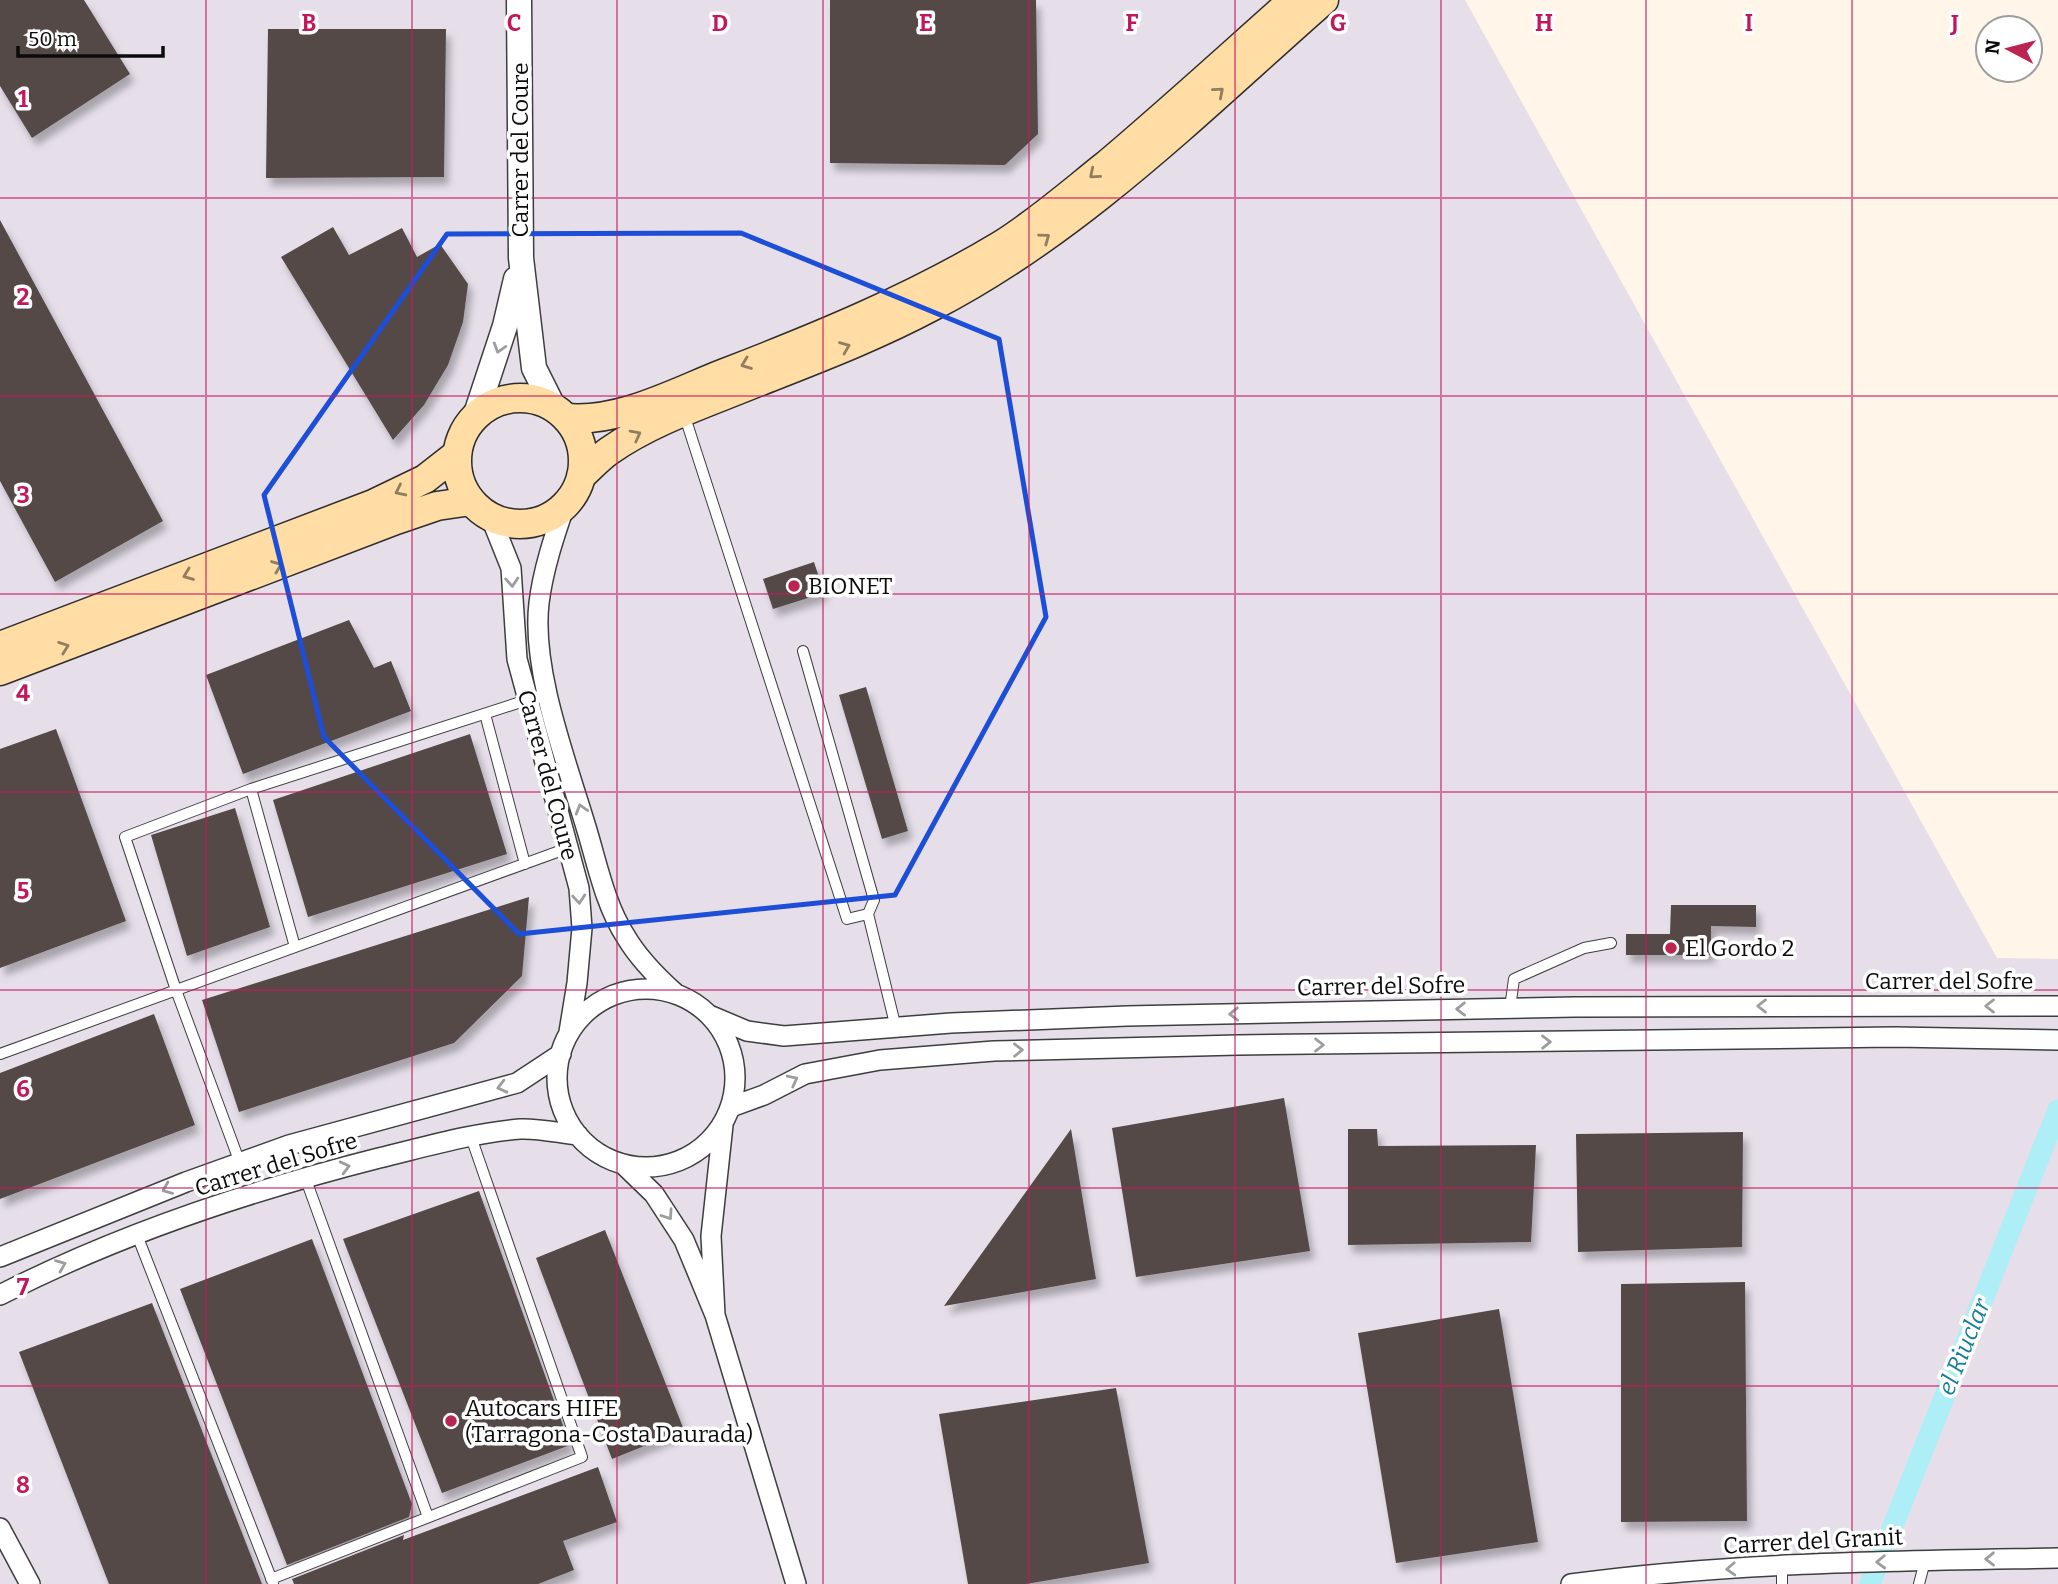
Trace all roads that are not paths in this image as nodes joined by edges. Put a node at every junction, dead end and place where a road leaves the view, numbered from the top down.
1 (519, 0) edge
2 (1293, 0) edge
3 (1324, 0) edge
4 (521, 258) junction
5 (684, 412) junction
6 (560, 413) junction
7 (475, 417) junction
8 (457, 454) junction
9 (581, 476) junction
10 (565, 505) junction
11 (481, 509) junction
12 (0, 646) edge
13 (803, 651) dead end
14 (0, 671) edge
15 (527, 700) junction
16 (485, 714) junction
17 (251, 789) junction
18 (568, 848) junction
19 (525, 864) junction
20 (868, 914) junction
21 (1611, 943) dead end
22 (295, 947) junction
23 (176, 990) junction
24 (679, 996) junction
25 (2058, 1006) edge
26 (1510, 1008) junction
27 (709, 1015) junction
28 (897, 1028) junction
29 (569, 1036) junction
30 (2056, 1040) edge
31 (0, 1054) edge
32 (561, 1054) junction
33 (727, 1113) junction
34 (578, 1135) junction
35 (471, 1137) junction
36 (240, 1163) junction
37 (623, 1164) junction
38 (305, 1177) junction
39 (137, 1235) junction
40 (0, 1257) edge
41 (0, 1295) edge
42 (715, 1315) junction
43 (428, 1517) junction
44 (0, 1528) edge
45 (2058, 1558) edge
46 (1919, 1561) junction
47 (1782, 1575) edge
48 (272, 1581) edge
49 (30, 1584) edge
50 (796, 1584) edge
51 (1571, 1584) edge
52 (1919, 1584) edge

1 - 4 street, Carrer del Coure
2 -> 6 main road
5 -> 3 main road
4 - 6 street, Carrer del Coure
4 -> 7 street, Carrer del Coure
9 -> 5 main road
5 - 20 lane
6 - 7 main road
6 - 9 main road
7 - 8 main road
8 - 11 main road
8 -> 12 main road
9 - 10 main road
10 - 11 main road
24 -> 10 street, Carrer del Coure
14 -> 11 main road
11 -> 15 street, Carrer del Coure
13 - 20 lane
15 - 16 lane
15 - 18 street, Carrer del Coure
16 - 17 lane
16 - 19 lane
17 - 22 lane
17 - 23 lane
18 - 19 lane
18 -> 29 street, Carrer del Coure
19 - 22 lane
20 - 28 lane
21 - 26 lane
22 - 23 lane
23 - 31 lane
23 - 36 lane
24 - 27 street
24 - 29 street
25 -> 26 street, Carrer del Sofre
26 -> 28 street, Carrer del Sofre
27 - 28 street, Carrer del Sofre
27 - 33 street
29 - 32 street
33 -> 30 street
32 - 34 street
32 -> 36 street, Carrer del Sofre
33 - 37 street
33 - 42 street
34 - 35 street, Carrer del Sofre
34 - 37 street
38 -> 35 street, Carrer del Sofre
35 - 43 lane
36 -> 40 street, Carrer del Sofre
37 -> 42 street
38 - 39 street, Carrer del Sofre
38 - 43 lane
41 -> 39 street, Carrer del Sofre
39 - 48 lane
42 - 50 street
43 - 48 lane
44 - 49 street
45 -> 46 street, Carrer del Granit
46 -> 47 street, Carrer del Granit
46 - 52 lane
47 -> 51 street, Carrer del Granit

